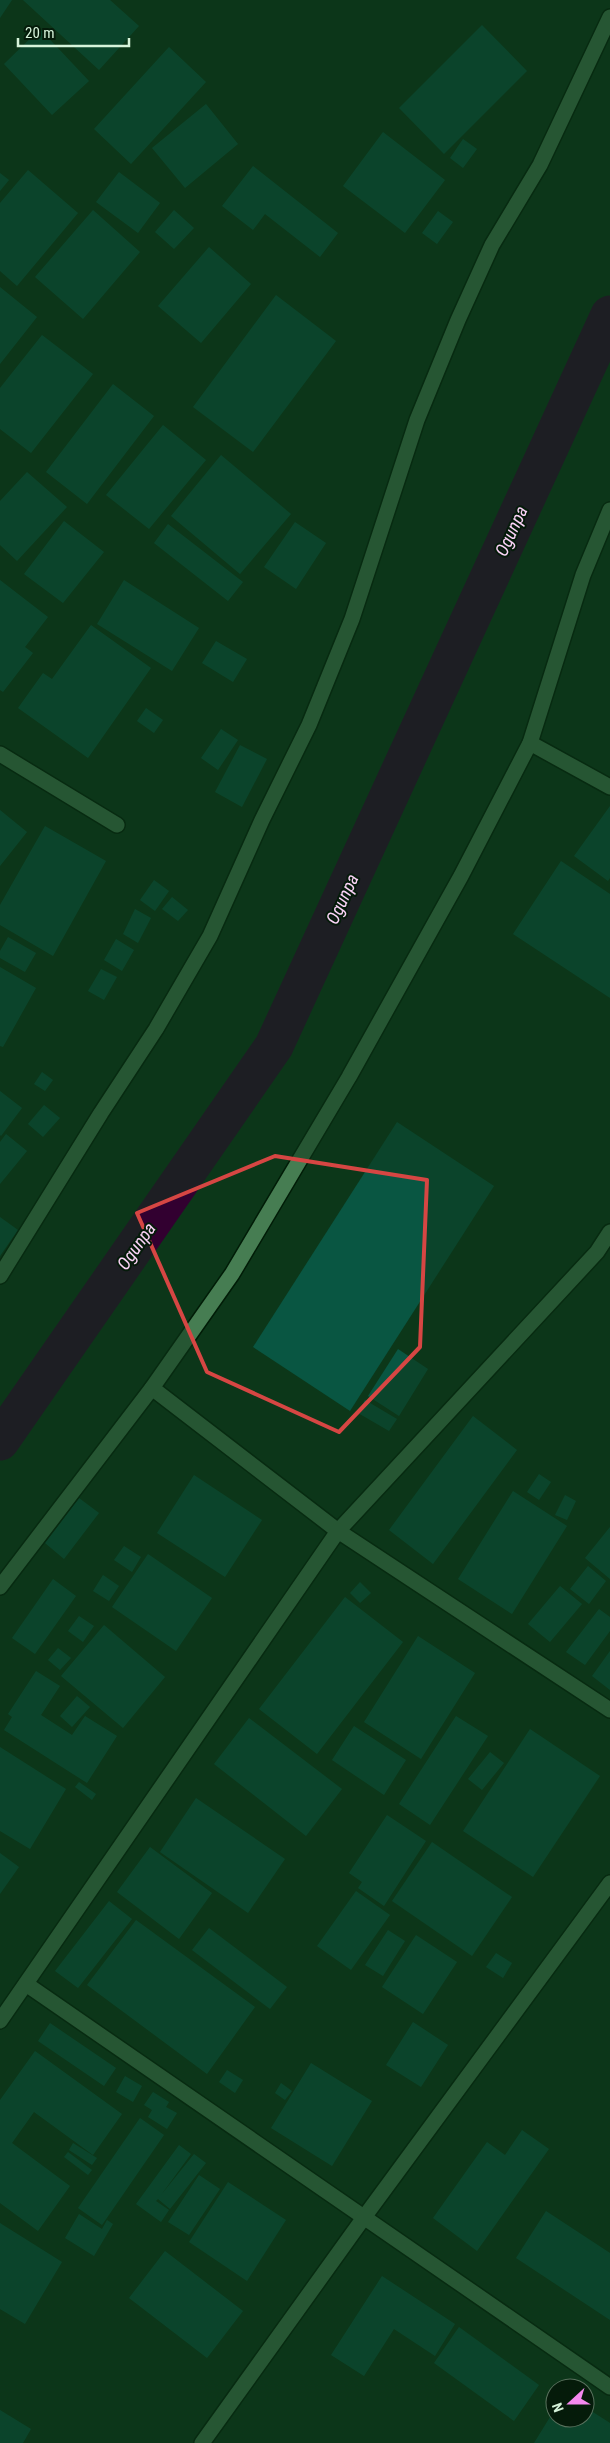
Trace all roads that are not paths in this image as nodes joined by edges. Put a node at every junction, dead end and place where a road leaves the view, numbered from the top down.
1 (610, 17) edge
2 (610, 510) edge
3 (530, 744) junction
4 (0, 754) edge
5 (610, 787) edge
6 (117, 825) dead end
7 (610, 1232) edge
8 (0, 1276) edge
9 (152, 1388) junction
10 (338, 1531) junction
11 (0, 1587) edge
12 (610, 1710) edge
13 (610, 1883) edge
14 (26, 1984) junction
15 (0, 2021) edge
16 (365, 2216) junction
17 (610, 2387) edge
18 (202, 2443) edge

1 - 8 street
2 - 3 street
3 - 5 street
3 - 9 street
4 - 6 street
7 - 10 street
9 - 10 street
9 - 11 street
10 - 12 street
10 - 14 street
13 - 16 street
14 - 15 street
14 - 16 street
16 - 17 street
16 - 18 street

